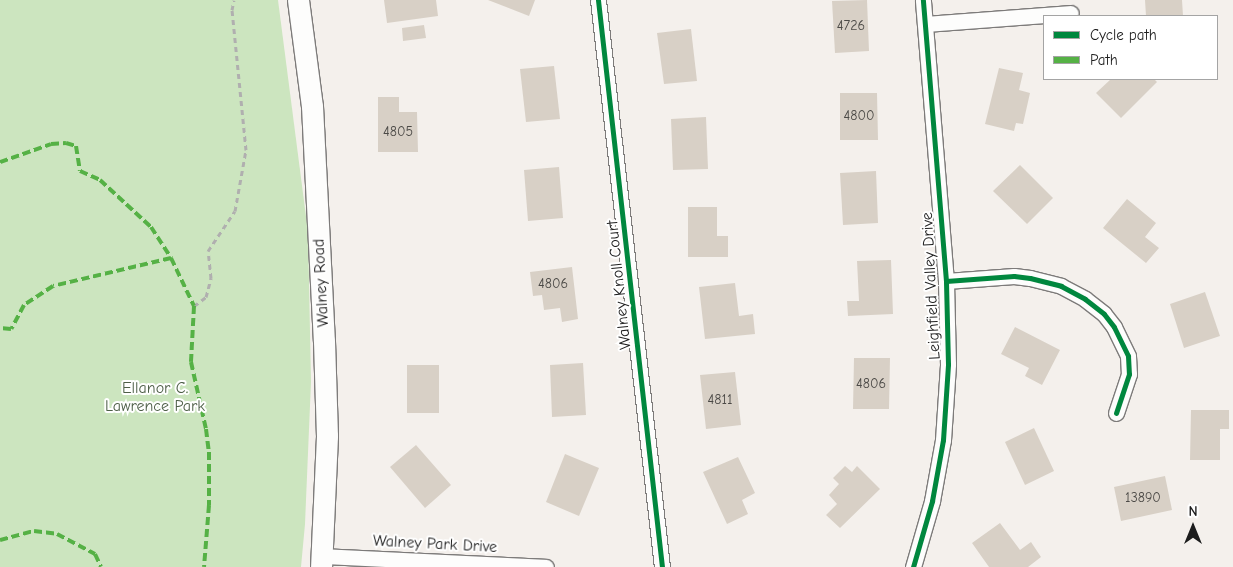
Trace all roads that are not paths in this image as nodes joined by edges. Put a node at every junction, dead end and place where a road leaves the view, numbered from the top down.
1 (298, 0) edge
2 (598, 0) edge
3 (924, 0) edge
4 (1071, 12) dead end
5 (926, 24) junction
6 (946, 281) junction
7 (1116, 413) dead end
8 (321, 561) edge
9 (546, 567) edge
10 (662, 567) edge
11 (913, 567) edge

1 - 8 main road, Walney Road
2 - 10 street, Walney Knoll Court
3 - 5 street, Leighfield Valley Drive
4 - 5 street
5 - 6 street, Leighfield Valley Drive
6 - 7 street
6 - 11 street, Leighfield Valley Drive
8 - 9 street, Walney Park Drive

